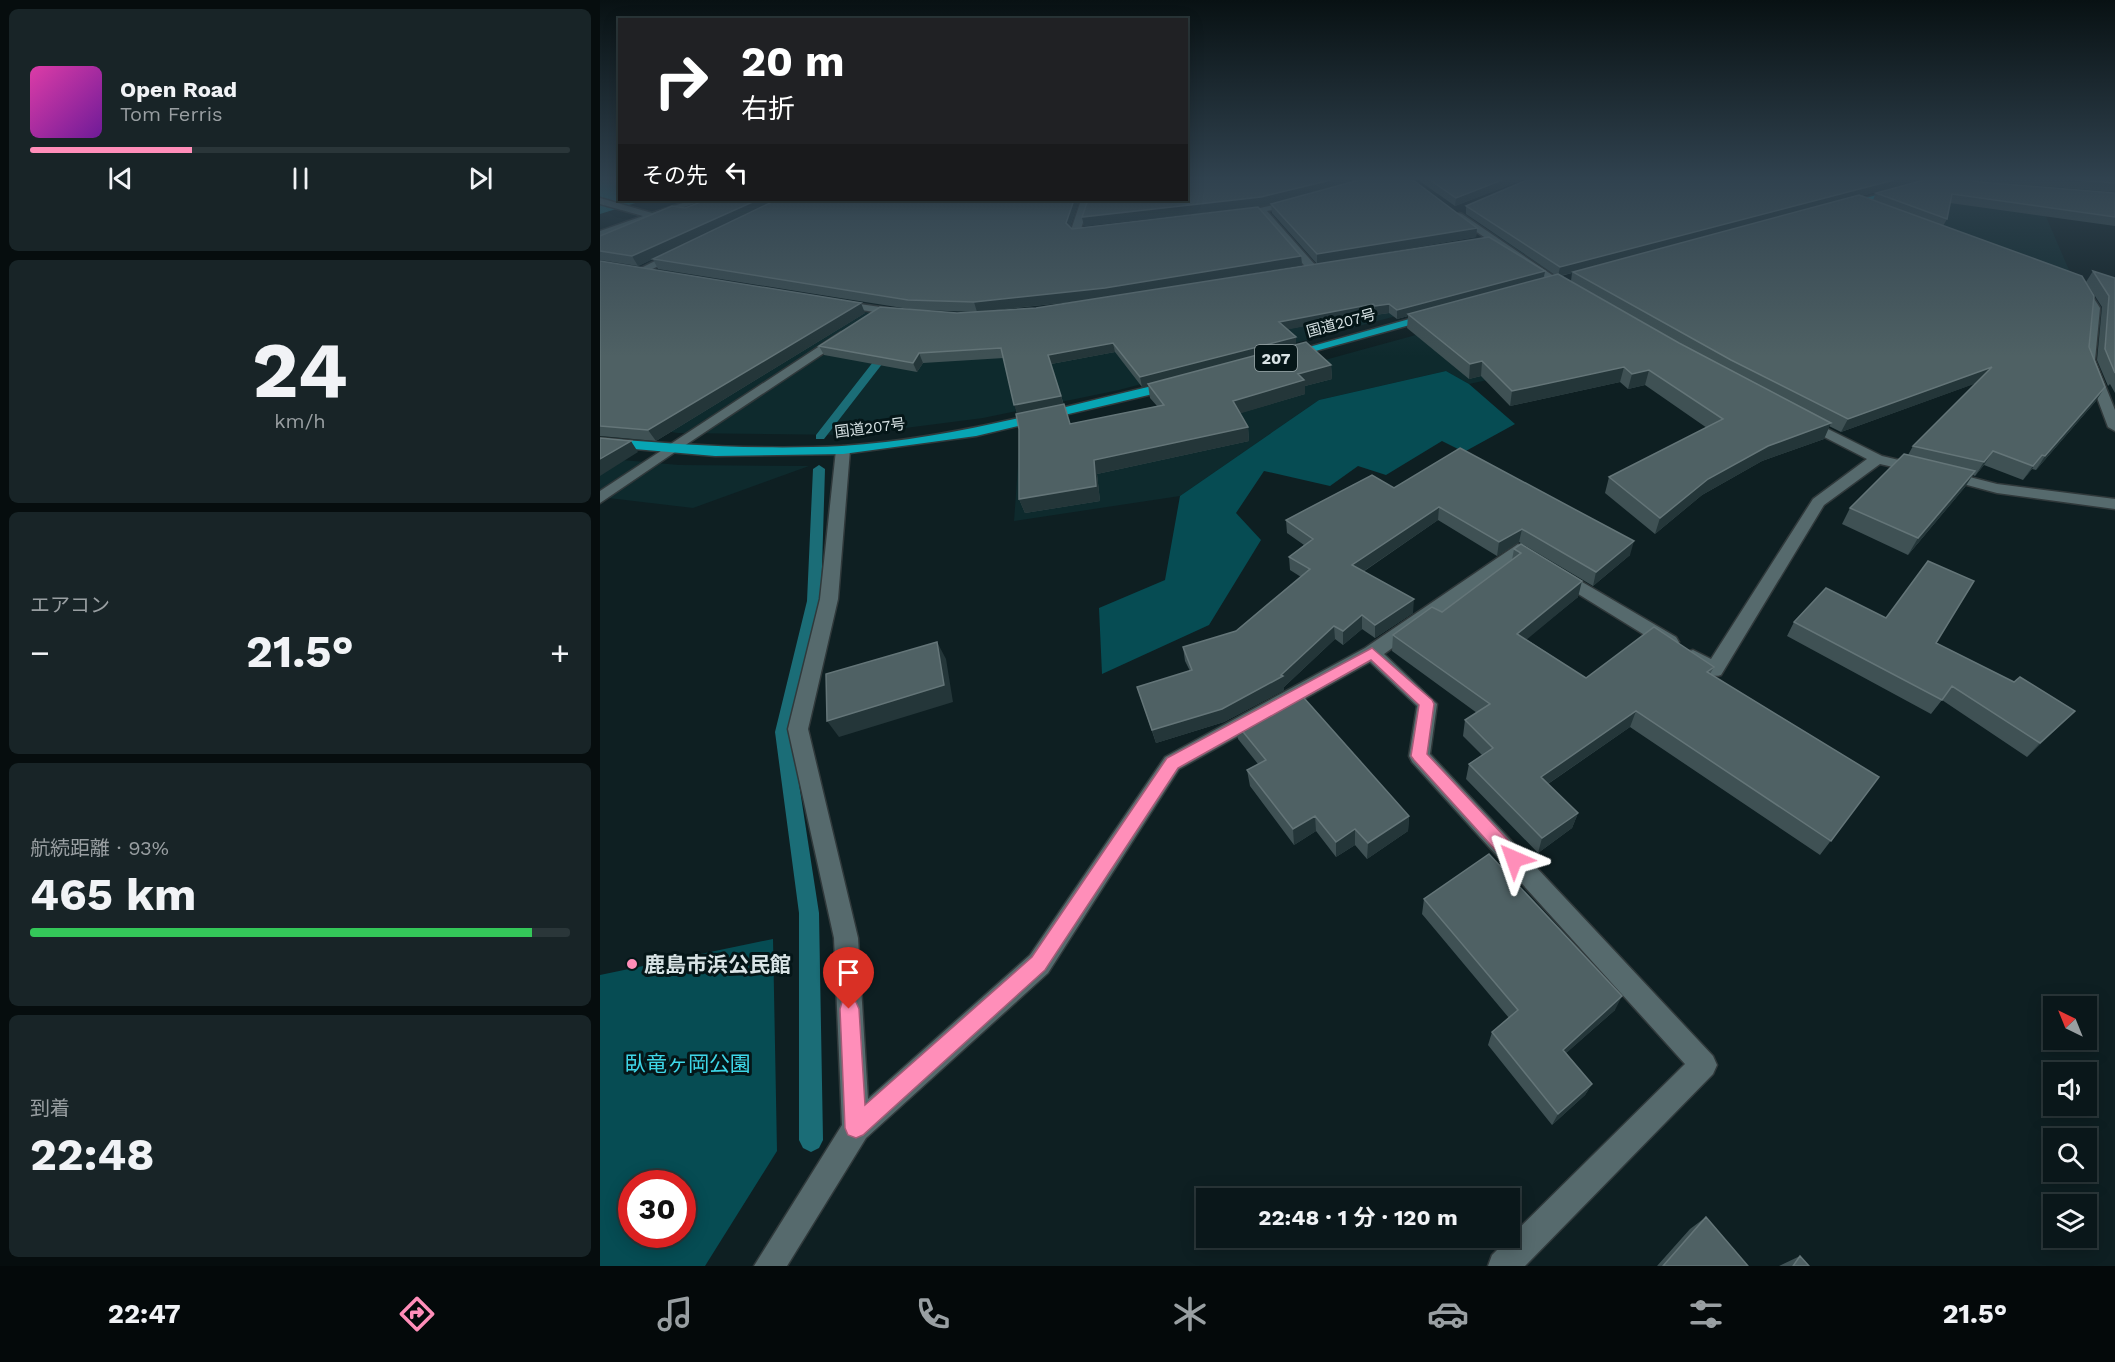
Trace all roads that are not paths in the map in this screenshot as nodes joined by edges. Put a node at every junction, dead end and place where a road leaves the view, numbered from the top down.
1 (1287, 239) edge
2 (1483, 239) edge
3 (692, 246) edge
4 (1313, 269) edge
5 (662, 275) edge
6 (1580, 276) edge
7 (2069, 280) edge
8 (1551, 284) junction
9 (1577, 295) edge
10 (824, 301) edge
11 (881, 310) junction
12 (1443, 313) edge
13 (912, 315) edge
14 (1273, 358) edge
15 (1183, 383) edge
16 (1793, 416) edge
17 (2115, 427) edge
18 (600, 442) edge
19 (670, 449) junction
20 (843, 450) junction
21 (1877, 459) junction
22 (600, 498) edge
23 (2115, 504) edge
24 (1372, 653) junction
25 (856, 1128) junction
26 (769, 1266) edge
27 (1503, 1266) edge

1 - 4 street
2 - 8 street
3 - 5 street
6 - 8 highway
7 - 17 street
8 - 9 street
10 - 11 street
11 - 13 street
11 - 19 street
12 - 14 highway, 国道207号 / 207
15 - 20 highway, 国道207号
16 - 21 street
18 - 19 highway, 国道207号
19 - 20 highway, 国道207号
19 - 22 street
20 - 25 street
21 - 23 street
21 - 24 street
24 - 25 street
24 - 27 street
25 - 26 street

